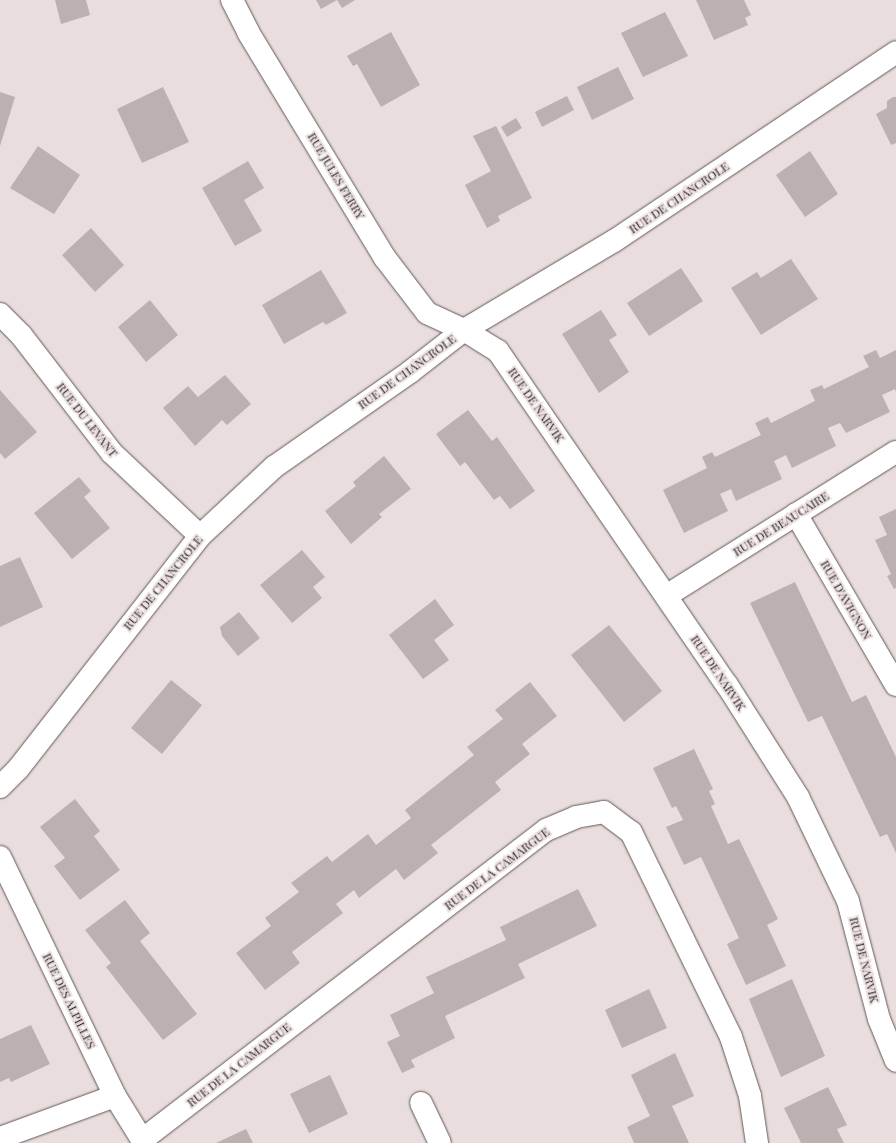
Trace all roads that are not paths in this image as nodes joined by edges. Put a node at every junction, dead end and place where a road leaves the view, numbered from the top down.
1 (232, 0) edge
2 (896, 52) edge
3 (0, 314) edge
4 (464, 330) junction
5 (896, 452) edge
6 (796, 514) junction
7 (200, 536) junction
8 (666, 596) junction
9 (896, 685) edge
10 (0, 787) edge
11 (0, 857) edge
12 (896, 1061) edge
13 (115, 1096) junction
14 (421, 1102) dead end
15 (0, 1138) edge
16 (143, 1141) edge
17 (440, 1143) edge
18 (757, 1143) edge

1 - 4 street, RUE JULES FERRY
2 - 4 street, RUE DE CHANCROLE
3 - 7 street, RUE DU LEVANT
4 - 7 street, RUE DE CHANCROLE
4 - 8 street, RUE DE NARVIK
5 - 6 street, RUE DE BEAUCAIRE
6 - 8 street, RUE DE BEAUCAIRE
6 - 9 street, RUE D'AVIGNON
7 - 10 street, RUE DE CHANCROLE
8 - 12 street, RUE DE NARVIK
11 - 13 street, RUE DES ALPILLES
13 - 15 street
13 - 16 street, RUE DES ALPILLES
14 - 17 street
16 - 18 street, RUE DE LA CAMARGUE

